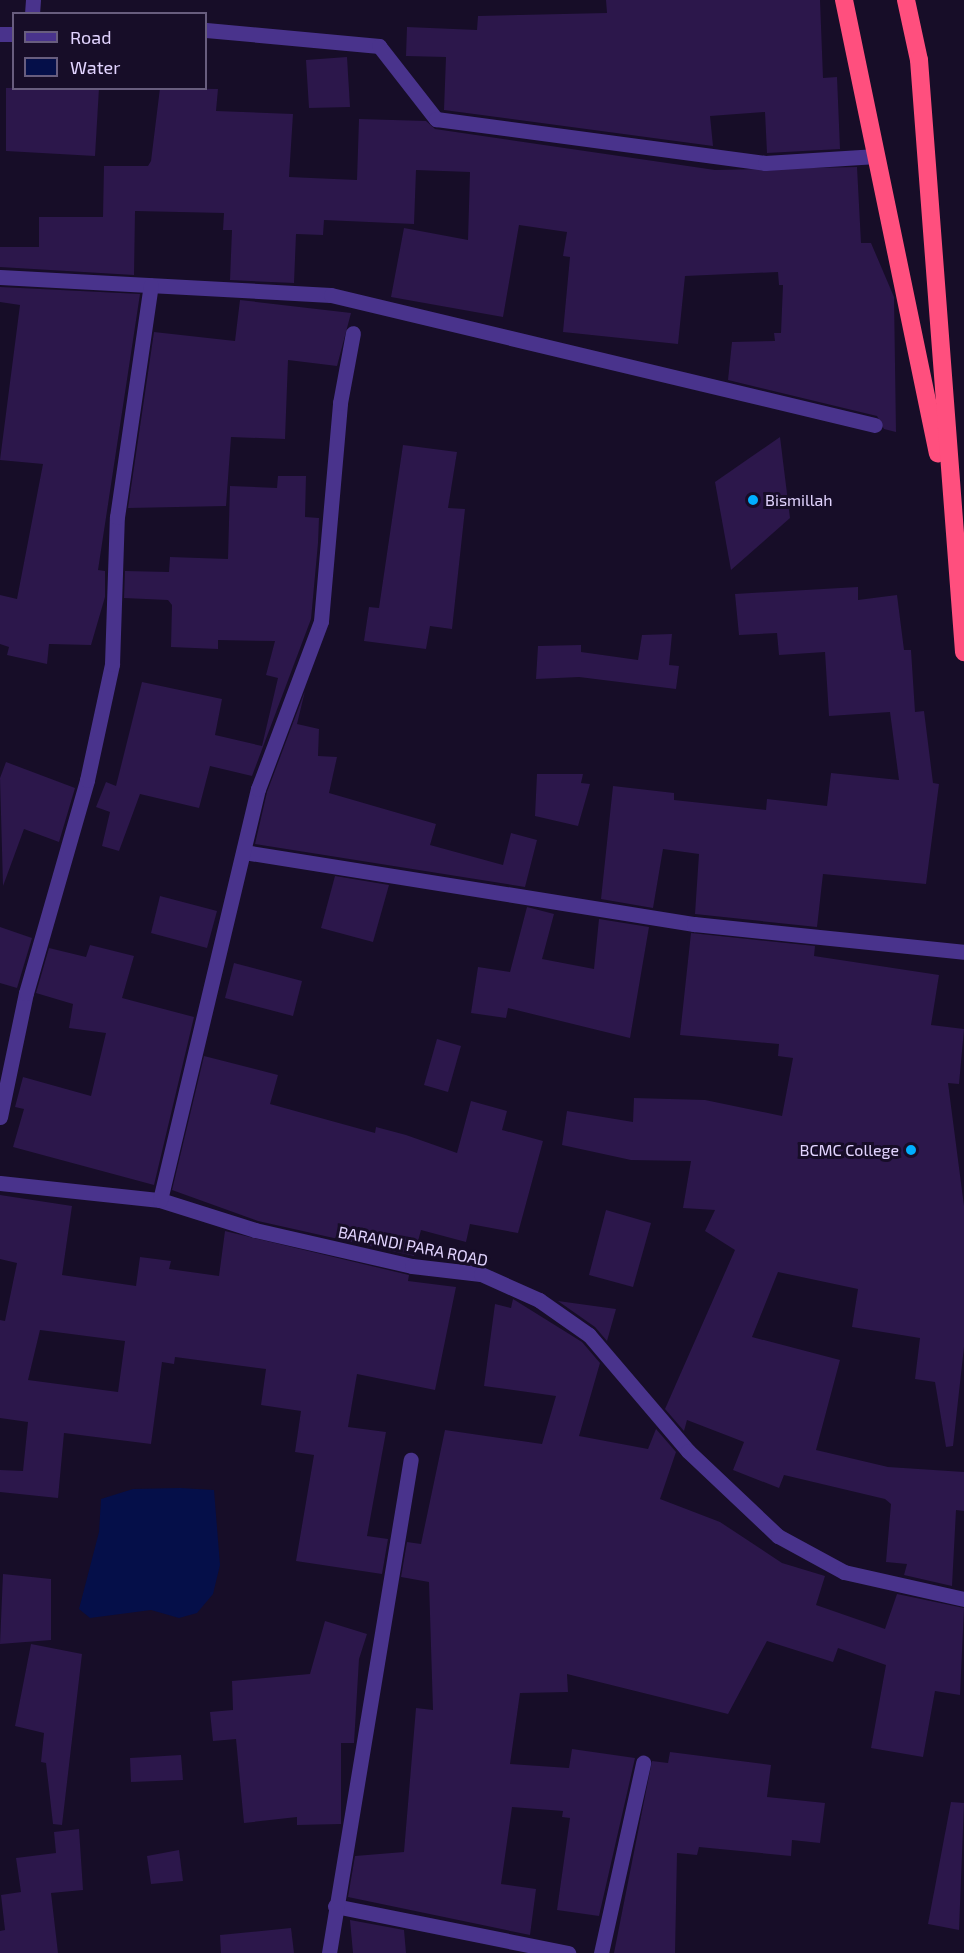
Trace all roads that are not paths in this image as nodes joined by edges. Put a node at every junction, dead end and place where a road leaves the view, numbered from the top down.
1 (844, 0) edge
2 (906, 0) edge
3 (207, 30) edge
4 (877, 156) junction
5 (0, 277) edge
6 (151, 285) junction
7 (353, 333) dead end
8 (874, 425) dead end
9 (952, 525) junction
10 (964, 652) edge
11 (244, 852) junction
12 (964, 952) edge
13 (0, 1117) edge
14 (0, 1184) edge
15 (160, 1200) junction
16 (411, 1460) dead end
17 (964, 1599) edge
18 (643, 1763) dead end
19 (335, 1906) junction
20 (329, 1953) edge
21 (568, 1953) edge
22 (601, 1953) edge

1 - 4 highway
2 - 9 highway
3 - 4 street
4 - 9 highway
5 - 6 street
6 - 8 street
6 - 13 street
7 - 11 street
9 - 10 highway
11 - 12 street
11 - 15 street
14 - 15 street, BARANDI PARA ROAD
15 - 17 street, BARANDI PARA ROAD
16 - 19 street
18 - 22 street
19 - 20 street
19 - 21 street

